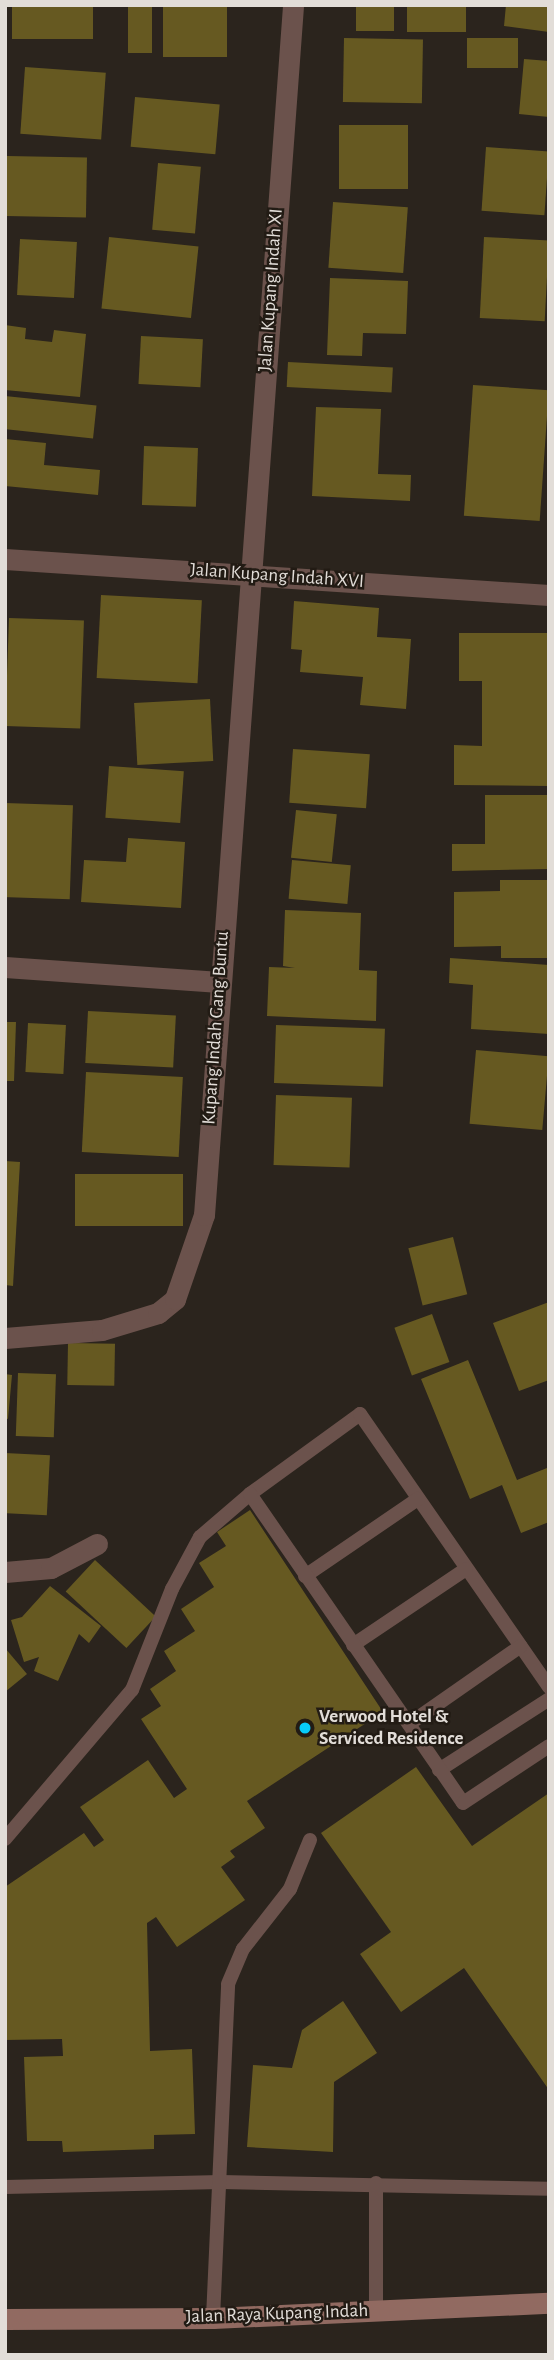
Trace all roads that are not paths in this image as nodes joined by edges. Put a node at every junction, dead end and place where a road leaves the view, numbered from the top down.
1 (293, 5) edge
2 (5, 559) edge
3 (250, 575) junction
4 (549, 595) edge
5 (5, 967) edge
6 (219, 982) junction
7 (5, 1338) edge
8 (250, 1494) junction
9 (418, 1499) junction
10 (97, 1544) dead end
11 (466, 1569) junction
12 (5, 1572) edge
13 (305, 1576) junction
14 (353, 1645) junction
15 (521, 1646) junction
16 (549, 1687) edge
17 (549, 1699) edge
18 (409, 1724) junction
19 (549, 1746) edge
20 (439, 1770) junction
21 (5, 1839) edge
22 (310, 1840) dead end
23 (221, 2182) junction
24 (376, 2183) junction
25 (5, 2187) edge
26 (549, 2189) edge
27 (549, 2303) edge
28 (376, 2311) junction
29 (213, 2318) junction
30 (5, 2319) edge

1 - 3 street, Jalan Kupang Indah XI
2 - 3 street, Jalan Kupang Indah XVI
3 - 4 street, Jalan Kupang Indah XVI
3 - 6 street, Kupang Indah Gang Buntu
5 - 6 street
6 - 7 street, Kupang Indah Gang Buntu
8 - 9 lane
8 - 13 lane
8 - 21 lane
9 - 11 lane
9 - 13 lane
10 - 12 street
11 - 14 lane
11 - 15 lane
13 - 14 lane
14 - 18 lane
15 - 16 lane
15 - 18 lane
17 - 20 lane
18 - 20 lane
19 - 20 lane
22 - 23 lane
23 - 24 lane
23 - 25 lane
23 - 29 lane
24 - 26 lane
24 - 28 lane
27 - 28 street, Jalan Raya Kupang Indah
28 - 29 street, Jalan Raya Kupang Indah
29 - 30 street, Jalan Raya Kupang Indah

